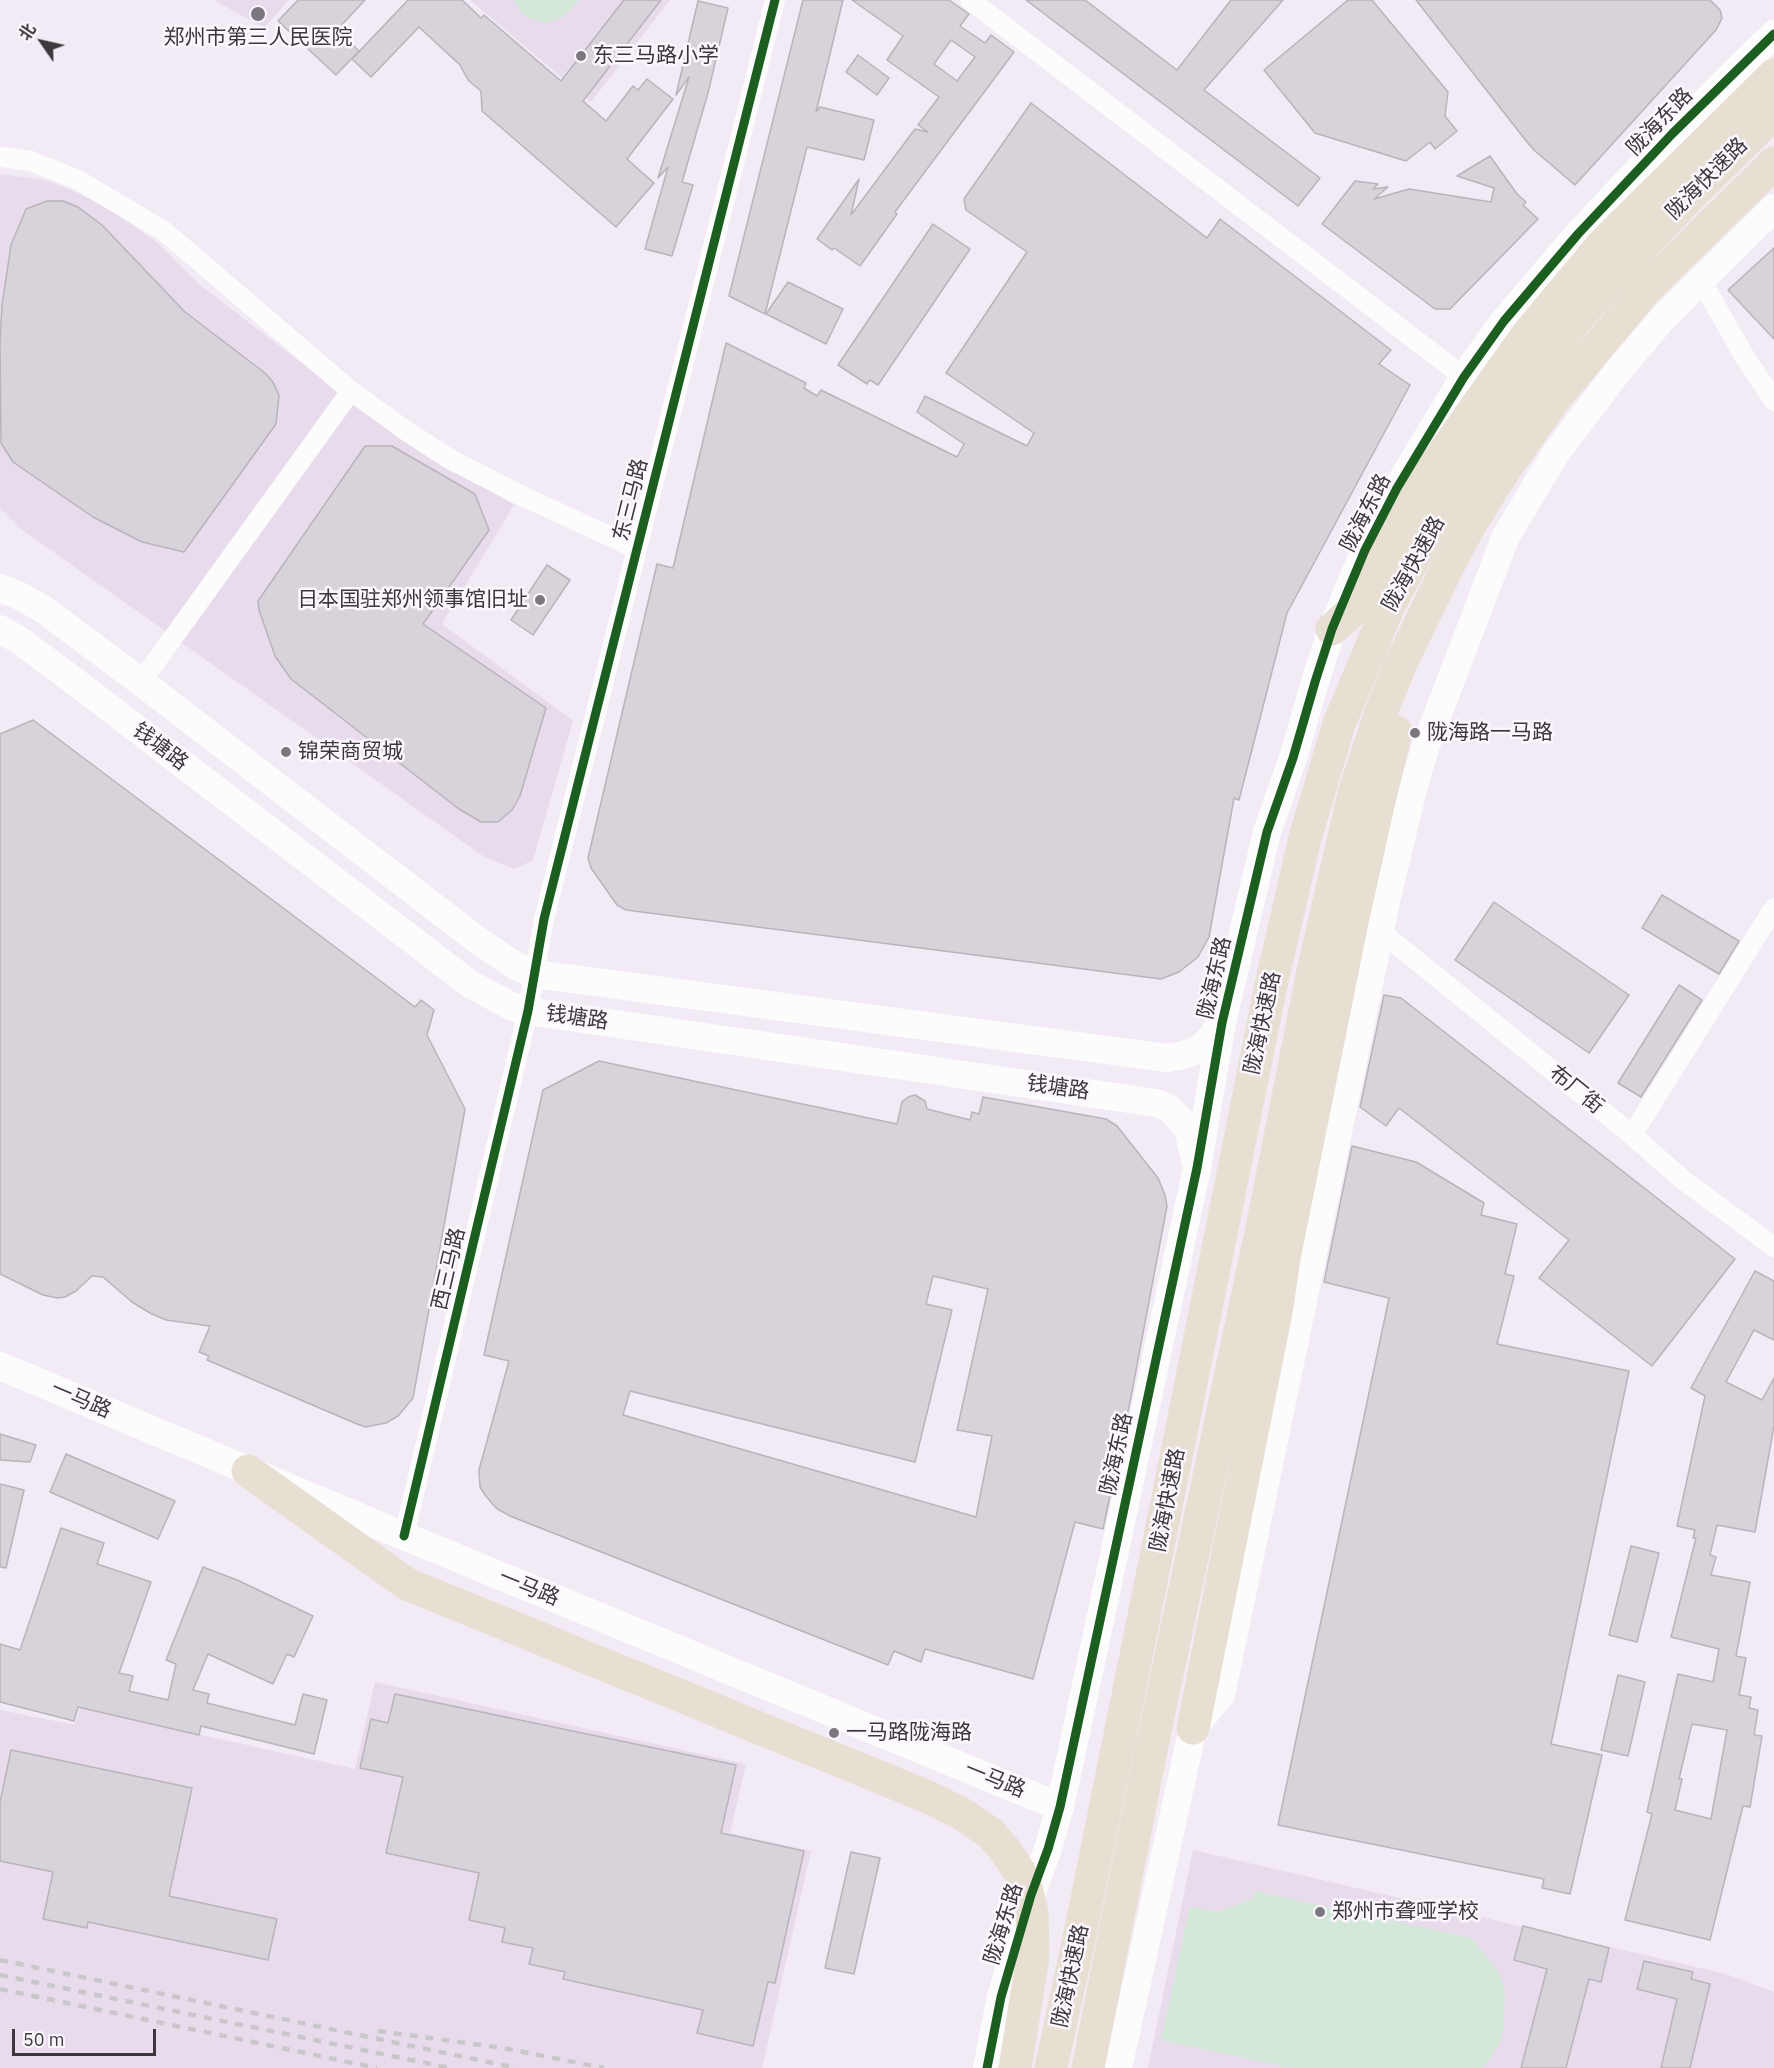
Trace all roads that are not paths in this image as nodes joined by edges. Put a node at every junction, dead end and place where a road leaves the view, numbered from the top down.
1 (775, 0) edge
2 (970, 0) edge
3 (1774, 34) edge
4 (1774, 75) edge
5 (1774, 113) edge
6 (0, 157) edge
7 (1774, 163) edge
8 (1774, 208) edge
9 (1701, 280) junction
10 (1464, 377) junction
11 (351, 391) junction
12 (1774, 401) edge
13 (638, 549) junction
14 (1448, 566) junction
15 (0, 588) edge
16 (0, 629) edge
17 (1332, 629) junction
18 (141, 682) junction
19 (1774, 908) edge
20 (1380, 931) junction
21 (535, 974) junction
22 (528, 1011) junction
23 (1222, 1023) junction
24 (1632, 1135) junction
25 (1197, 1168) junction
26 (1774, 1247) edge
27 (0, 1366) edge
28 (248, 1471) junction
29 (404, 1536) junction
30 (1193, 1728) junction
31 (1060, 1807) junction
32 (987, 2068) edge
33 (1015, 2068) edge
34 (1051, 2068) edge
35 (1088, 2068) edge
36 (1118, 2068) edge

1 - 13 street, 东三马路
2 - 10 street
3 - 10 street, 陇海东路
4 - 17 highway
5 - 34 highway, 陇海快速路
6 - 11 street
7 - 14 highway, 陇海快速路
8 - 9 street
9 - 12 street
9 - 20 street
10 - 17 street, 陇海东路
11 - 13 street
11 - 18 street
13 - 21 street, 东三马路
14 - 30 highway
14 - 35 highway, 陇海快速路
15 - 18 street, 钱塘路
16 - 22 street, 钱塘路
17 - 23 street, 陇海东路
18 - 21 street, 钱塘路
19 - 24 street
20 - 24 street, 布厂街
20 - 30 street
21 - 22 street, 东三马路
21 - 23 street, 钱塘路
22 - 25 street, 钱塘路
22 - 29 street, 西三马路
23 - 25 street, 陇海东路
24 - 26 street, 布厂街
25 - 31 street, 陇海东路
27 - 28 street, 一马路
28 - 29 street, 一马路
28 - 33 highway
29 - 31 street, 一马路
30 - 36 street
31 - 32 street, 陇海东路

